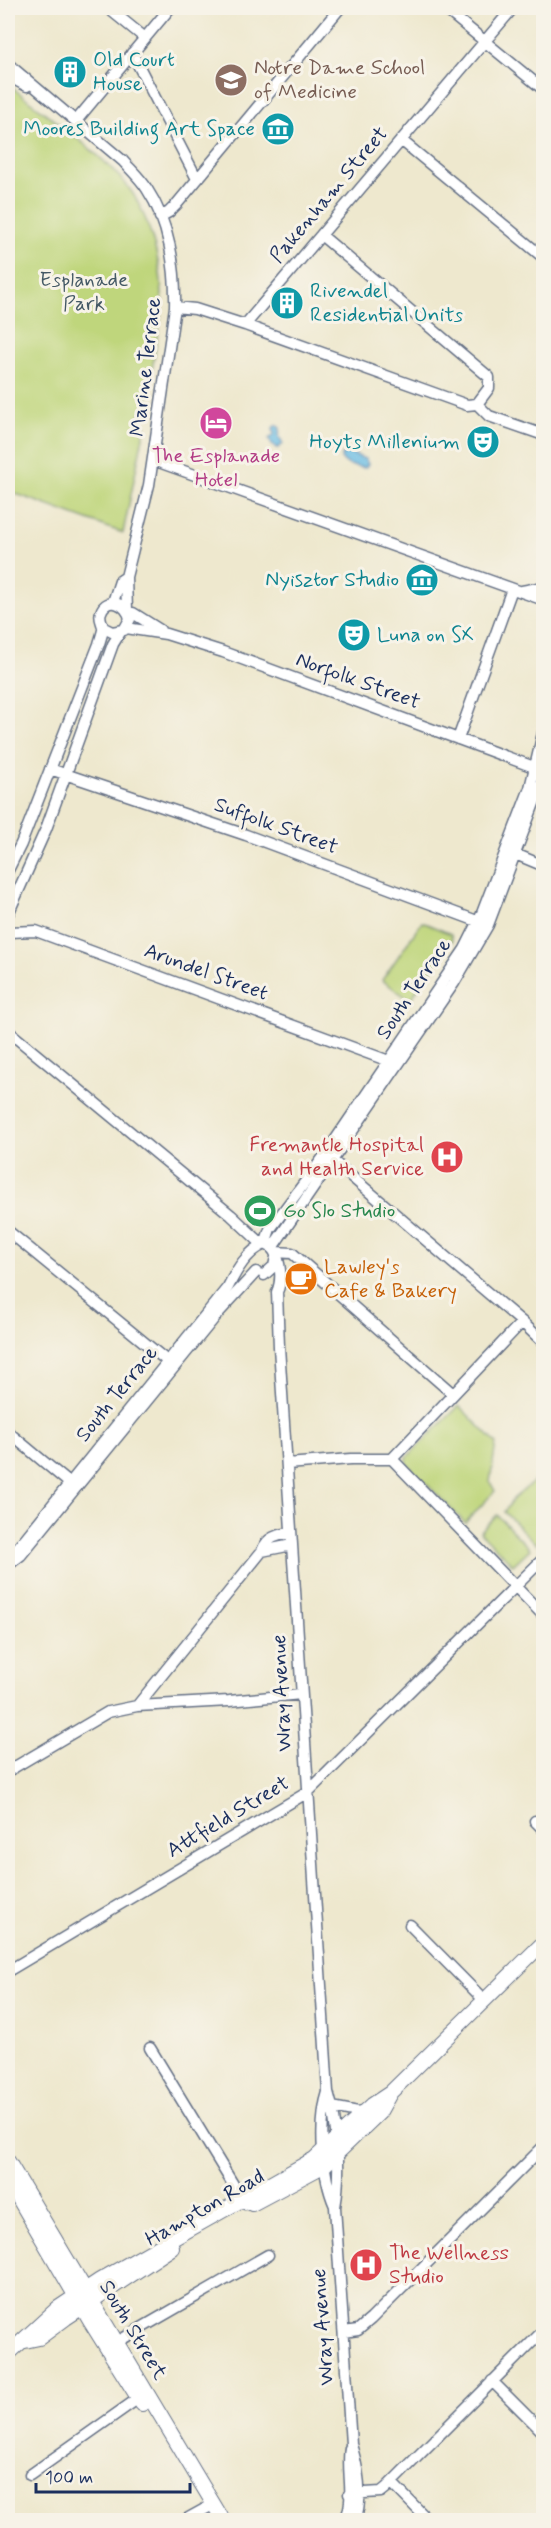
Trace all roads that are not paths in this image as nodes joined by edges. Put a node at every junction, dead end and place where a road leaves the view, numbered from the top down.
1 (108, 8) edge
2 (170, 8) edge
3 (340, 8) edge
4 (444, 8) edge
5 (513, 8) edge
6 (145, 38) junction
7 (485, 41) junction
8 (132, 53) junction
9 (8, 64) edge
10 (8, 76) edge
11 (543, 90) edge
12 (48, 99) junction
13 (76, 121) junction
14 (401, 140) junction
15 (197, 179) junction
16 (160, 217) junction
17 (321, 235) junction
18 (543, 258) edge
19 (175, 306) junction
20 (245, 325) junction
21 (477, 404) junction
22 (543, 435) edge
23 (153, 460) junction
24 (126, 578) junction
25 (543, 587) edge
26 (517, 590) junction
27 (543, 600) edge
28 (113, 602) junction
29 (128, 611) junction
30 (104, 628) junction
31 (124, 629) junction
32 (166, 634) junction
33 (543, 729) edge
34 (458, 739) junction
35 (50, 769) junction
36 (540, 769) edge
37 (67, 773) junction
38 (543, 777) edge
39 (46, 830) junction
40 (509, 852) junction
41 (10, 863) edge
42 (543, 866) edge
43 (20, 890) junction
44 (8, 914) edge
45 (483, 923) junction
46 (8, 932) edge
47 (8, 1031) edge
48 (389, 1060) junction
49 (328, 1157) junction
50 (8, 1231) edge
51 (270, 1249) junction
52 (252, 1253) junction
53 (260, 1273) junction
54 (277, 1292) junction
55 (522, 1322) junction
56 (543, 1343) edge
57 (171, 1364) junction
58 (453, 1394) junction
59 (8, 1432) edge
60 (392, 1459) junction
61 (287, 1464) junction
62 (73, 1486) junction
63 (291, 1533) junction
64 (292, 1545) junction
65 (262, 1551) junction
66 (8, 1557) edge
67 (543, 1558) edge
68 (8, 1565) edge
69 (514, 1586) junction
70 (543, 1616) edge
71 (301, 1694) junction
72 (137, 1706) junction
73 (8, 1771) edge
74 (308, 1792) junction
75 (535, 1821) dead end
76 (543, 1830) edge
77 (410, 1925) dead end
78 (543, 1942) edge
79 (8, 1971) edge
80 (484, 2000) junction
81 (150, 2048) dead end
82 (328, 2092) junction
83 (390, 2093) junction
84 (332, 2107) junction
85 (367, 2110) junction
86 (335, 2140) junction
87 (543, 2146) edge
88 (329, 2157) junction
89 (8, 2161) edge
90 (8, 2180) edge
91 (244, 2203) junction
92 (268, 2255) dead end
93 (83, 2299) junction
94 (543, 2330) edge
95 (344, 2332) junction
96 (111, 2345) junction
97 (8, 2354) edge
98 (492, 2381) junction
99 (142, 2395) junction
100 (543, 2433) edge
101 (30, 2475) dead end
102 (392, 2482) junction
103 (354, 2494) junction
104 (211, 2511) edge
105 (185, 2520) edge
106 (223, 2520) edge
107 (345, 2520) edge
108 (355, 2520) edge
109 (428, 2520) edge

1 - 6 street
2 - 6 street
3 - 15 street
4 - 7 street
5 - 7 street, Pakenham Street
6 - 8 street
7 - 11 street
7 - 14 street, Pakenham Street
8 - 13 street
8 - 15 street
9 - 12 street, Marine Terrace
10 - 12 street, Marine Terrace
12 - 13 street, Marine Terrace
13 - 16 street, Marine Terrace
14 - 17 street, Pakenham Street
14 - 18 street
15 - 16 street
16 - 19 street, Marine Terrace
17 - 20 street, Pakenham Street
17 - 21 street
19 - 20 street
19 - 23 street, Marine Terrace
20 - 21 street
21 - 22 street
23 - 24 street, Marine Terrace
23 - 26 street
24 - 28 street, Marine Terrace
24 - 29 street, Marine Terrace
25 - 26 street
26 - 27 street
26 - 34 street
28 - 29 street
28 - 30 street, Marine Terrace
29 - 31 street, Marine Terrace
29 - 32 street, Norfolk Street
30 - 31 street
30 - 35 street, Marine Terrace
31 - 32 street, Norfolk Street
31 - 37 street, Marine Terrace
32 - 34 street, Norfolk Street
33 - 36 street, South Terrace
34 - 36 street, Norfolk Street
35 - 37 street, Suffolk Street
35 - 41 street, Marine Terrace
36 - 40 street, South Terrace
37 - 39 street, Marine Terrace
37 - 45 street, Suffolk Street
38 - 40 street, South Terrace
39 - 41 street
39 - 43 street, Marine Terrace
40 - 42 street
40 - 45 street, South Terrace
41 - 43 street
43 - 44 street, Marine Terrace
45 - 48 street, South Terrace
45 - 49 street, South Terrace
46 - 48 street, Arundel Street
47 - 51 street
48 - 49 street, South Terrace
49 - 51 street, South Terrace
49 - 55 street
50 - 57 street
51 - 52 street, South Terrace
51 - 53 street, South Terrace
51 - 54 street, Wray Avenue
51 - 58 street
52 - 53 street
52 - 57 street, South Terrace
53 - 54 street
53 - 57 street, South Terrace
54 - 61 street, Wray Avenue
55 - 56 street
55 - 58 street
57 - 62 street, South Terrace
58 - 60 street
59 - 62 street
60 - 61 street
60 - 69 street
61 - 63 street, Wray Avenue
62 - 66 street, South Terrace
62 - 68 street, South Terrace
63 - 64 street, Wray Avenue
63 - 65 street
64 - 65 street
64 - 71 street, Wray Avenue
65 - 72 street
67 - 69 street, Attfield Street
69 - 70 street
69 - 74 street, Attfield Street
71 - 72 street
71 - 74 street, Wray Avenue
72 - 73 street
74 - 79 street, Attfield Street
74 - 82 street, Wray Avenue
75 - 76 street
77 - 80 street
78 - 80 main road, Hampton Road
80 - 83 main road, Hampton Road
81 - 91 street
82 - 84 street, Wray Avenue
82 - 88 street, Wray Avenue
83 - 85 main road, Hampton Road
83 - 88 main road, Hampton Road
84 - 85 street
84 - 86 street, Wray Avenue
85 - 86 main road, Hampton Road
86 - 88 main road, Hampton Road
87 - 95 street
88 - 91 main road, Hampton Road
88 - 95 street, Wray Avenue
89 - 93 main road, South Street
90 - 93 main road, South Street
91 - 93 main road, Hampton Road
92 - 96 street
93 - 96 main road, South Street
93 - 97 main road, Hampton Road
94 - 98 street
95 - 103 street, Wray Avenue
96 - 99 main road, South Street
98 - 100 street
98 - 102 street
99 - 101 street
99 - 104 main road, South Street
102 - 103 street
102 - 109 street
103 - 107 street
103 - 108 street
104 - 105 street
104 - 106 main road, South Street

